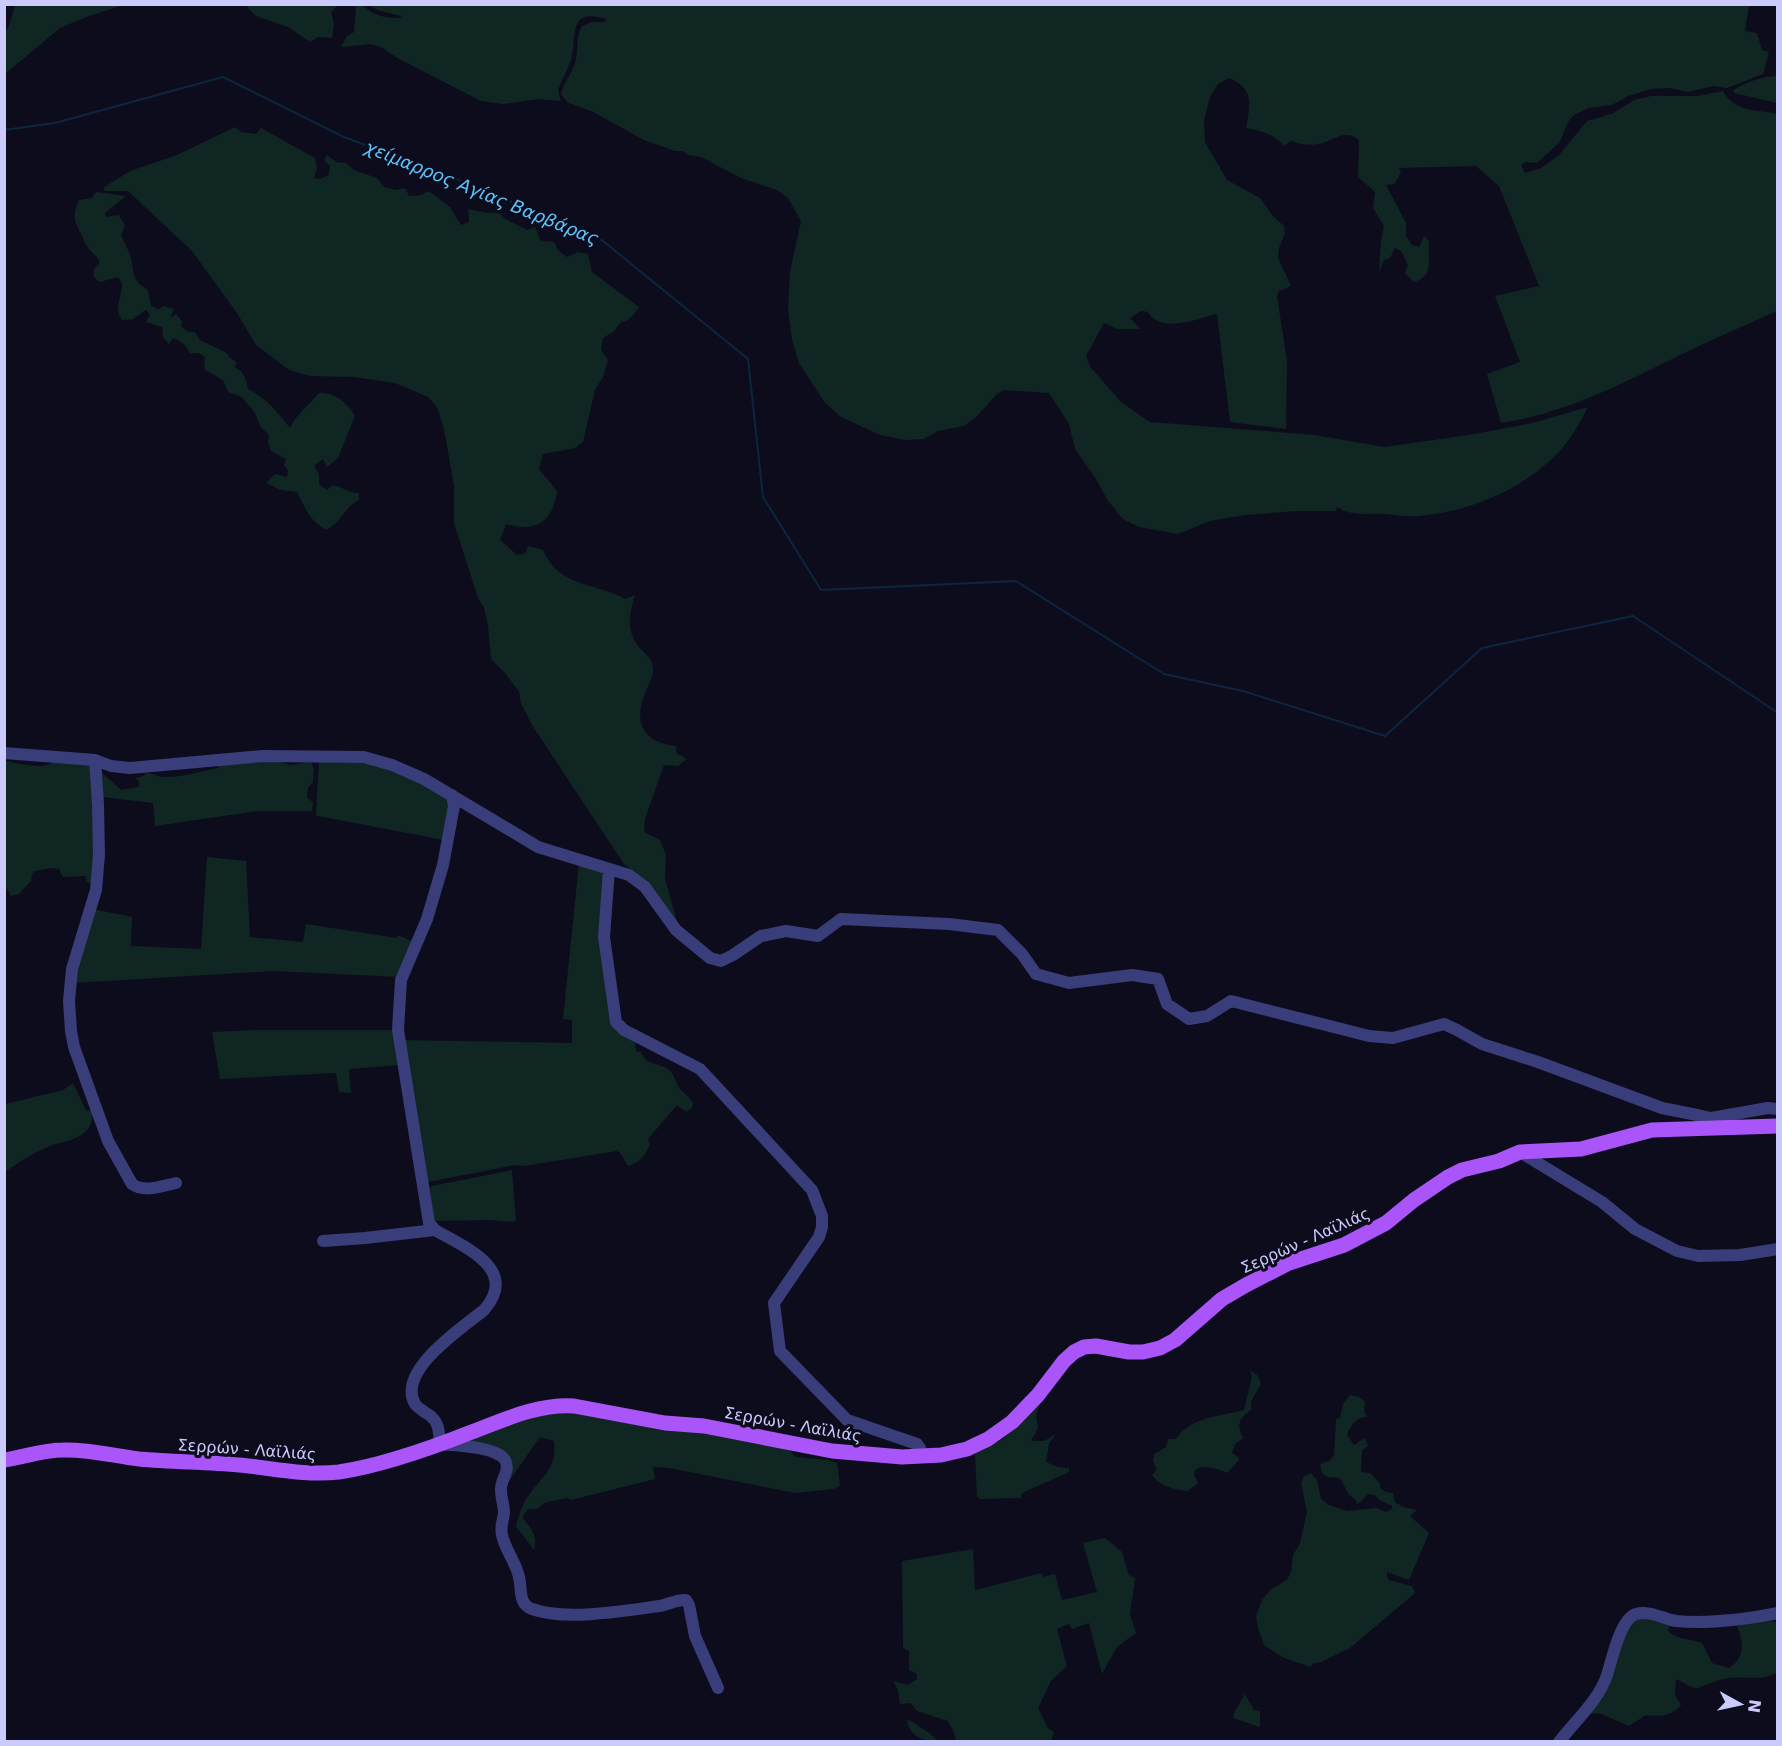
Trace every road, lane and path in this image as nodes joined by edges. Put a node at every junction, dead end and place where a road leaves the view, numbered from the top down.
1 (4, 753) edge
2 (95, 760) junction
3 (452, 795) junction
4 (609, 869) junction
5 (1778, 1109) edge
6 (1778, 1126) edge
7 (1520, 1152) junction
8 (176, 1184) dead end
9 (435, 1230) junction
10 (323, 1241) dead end
11 (1778, 1249) edge
12 (440, 1444) junction
13 (919, 1457) junction
14 (4, 1460) edge
15 (1778, 1613) edge
16 (718, 1688) dead end
17 (1558, 1742) edge

1 - 2 street
2 - 3 street
2 - 8 street
3 - 4 street
3 - 9 street
4 - 5 street
4 - 13 street
6 - 7 main road, Σερρών - Λαϊλιάς
7 - 11 street
7 - 13 main road, Σερρών - Λαϊλιάς
9 - 10 street
9 - 12 street
12 - 13 main road, Σερρών - Λαϊλιάς
12 - 14 main road, Σερρών - Λαϊλιάς
12 - 16 street
15 - 17 street

